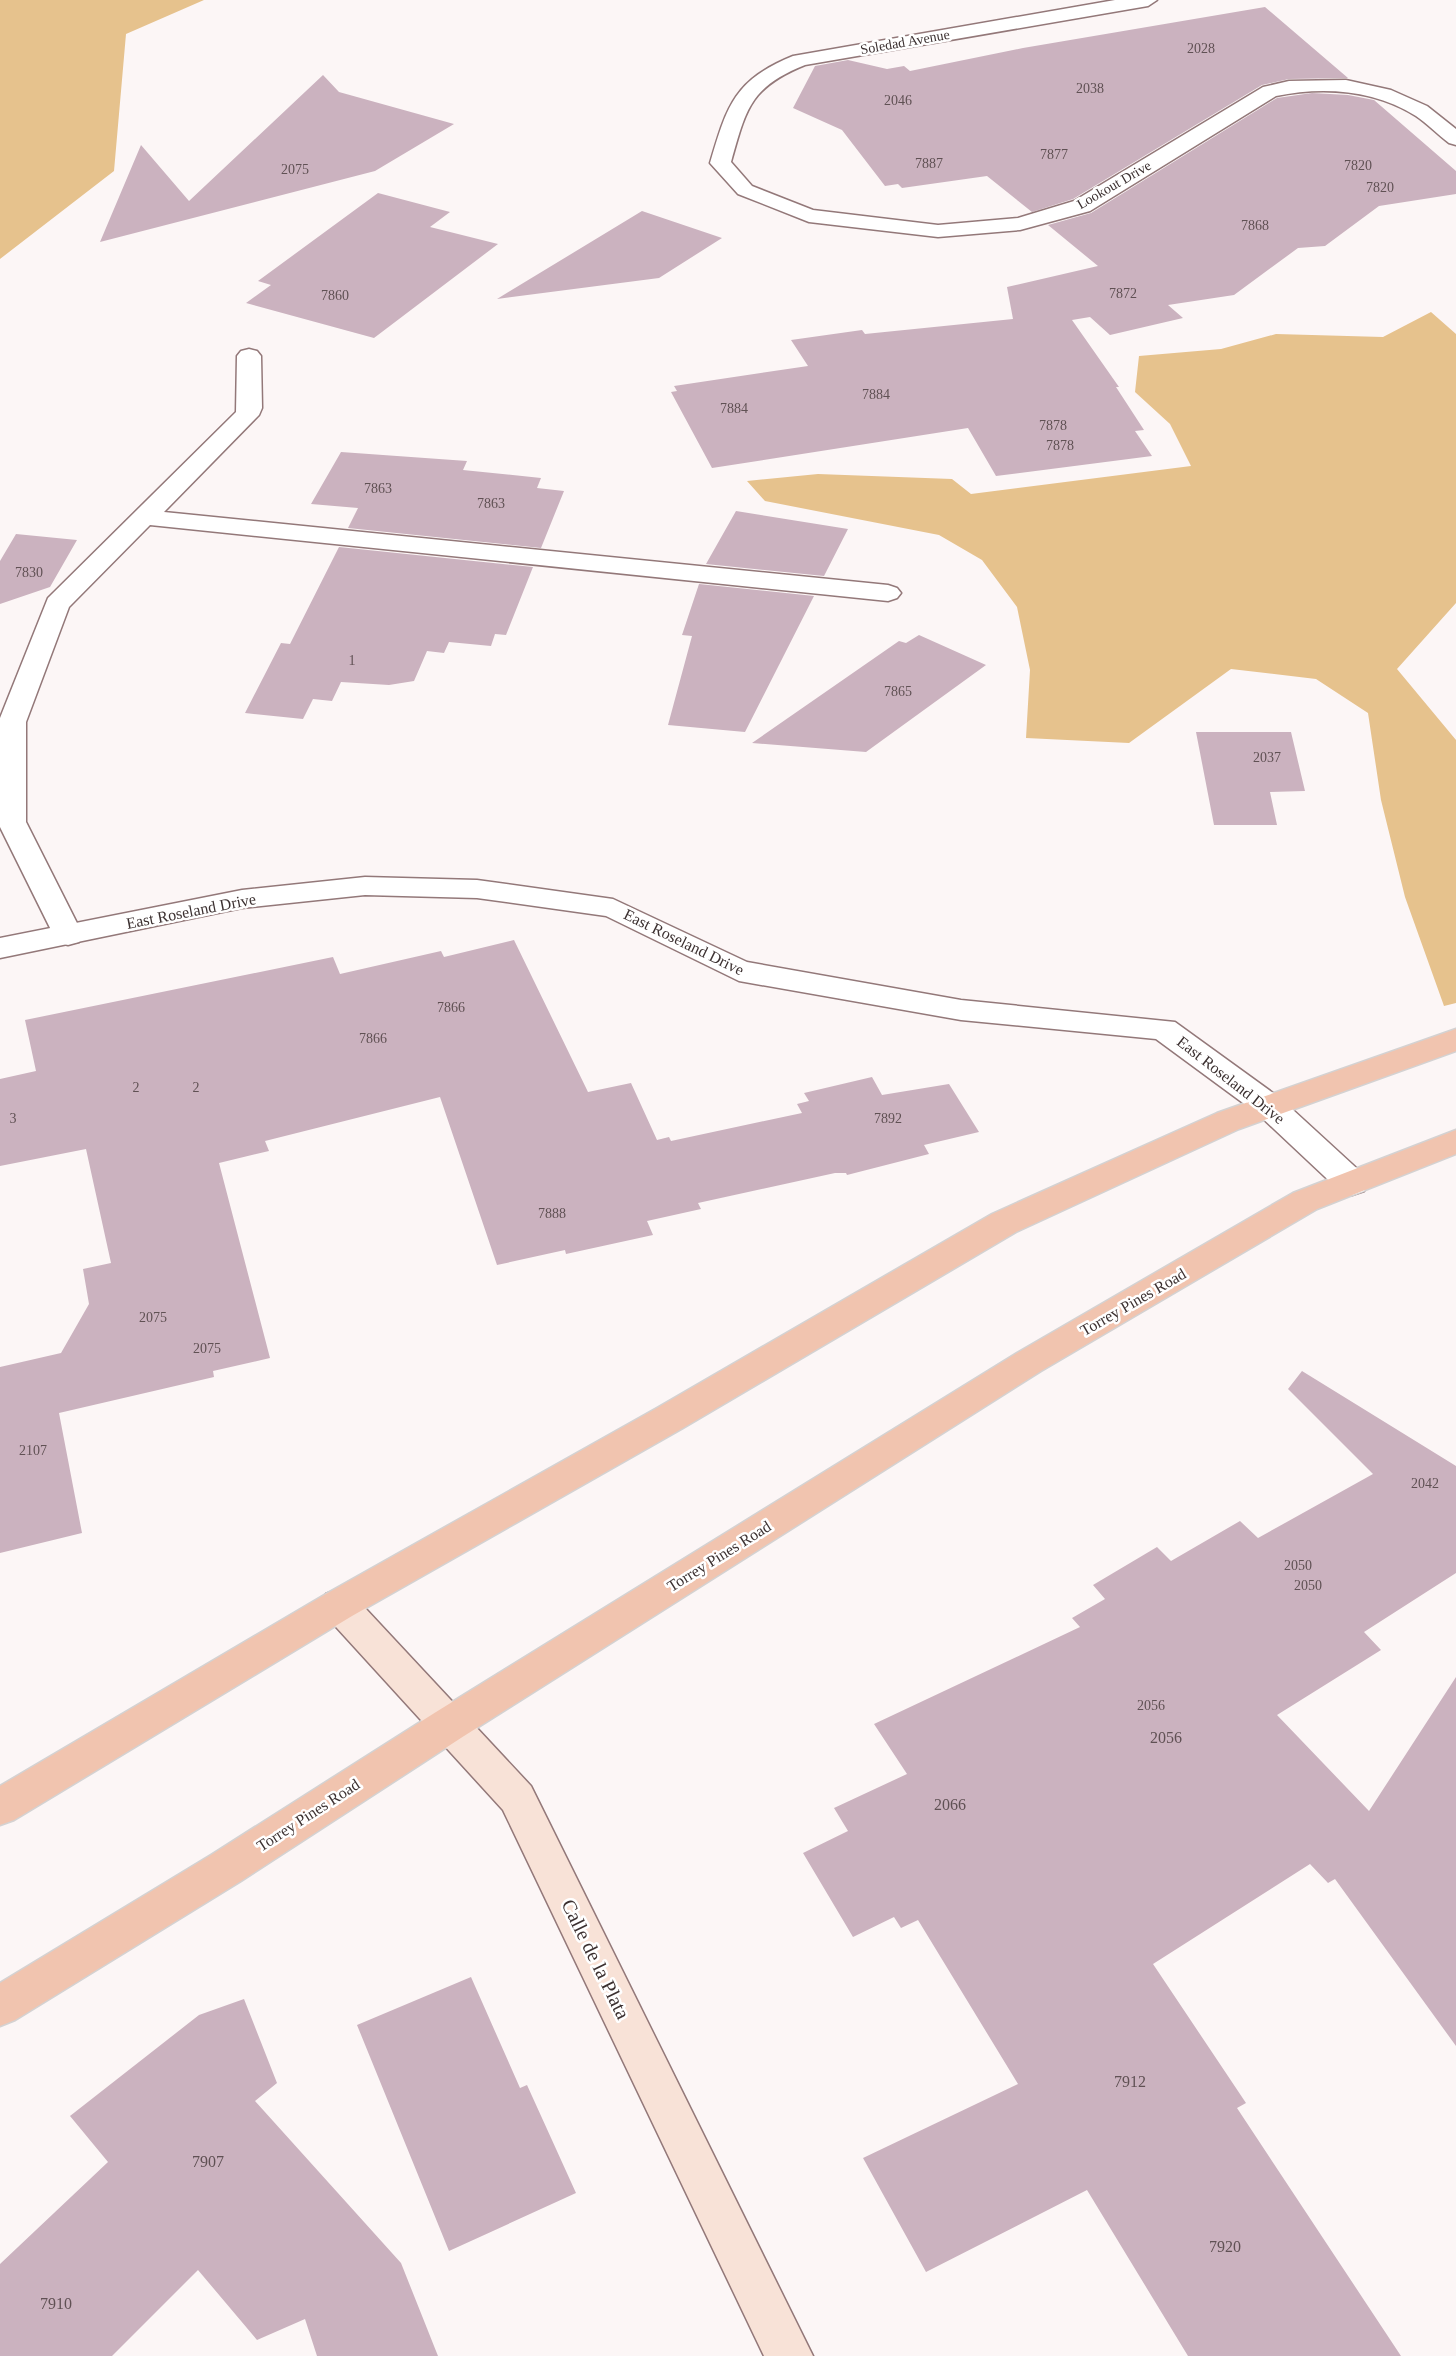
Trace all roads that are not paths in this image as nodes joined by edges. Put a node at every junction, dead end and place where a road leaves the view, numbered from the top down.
1 (1148, 0) edge
2 (1456, 139) edge
3 (720, 163) joint
4 (249, 356) dead end
5 (144, 517) junction
6 (888, 593) dead end
7 (68, 935) junction
8 (0, 948) edge
9 (1456, 1040) edge
10 (1269, 1106) junction
11 (1456, 1141) edge
12 (1352, 1183) junction
13 (339, 1605) junction
14 (450, 1724) junction
15 (0, 1807) edge
16 (0, 2006) edge
17 (789, 2356) edge

1 - 3 street, Soledad Avenue
2 - 3 street, Lookout Drive
4 - 5 street
5 - 6 street
5 - 7 street
7 - 8 street, East Roseland Drive
7 - 10 street, East Roseland Drive
9 - 10 main road
10 - 12 street, East Roseland Drive
10 - 13 main road
11 - 12 main road, Torrey Pines Road
12 - 14 main road, Torrey Pines Road
13 - 14 street, Calle de la Plata
13 - 15 main road
14 - 16 main road, Torrey Pines Road
14 - 17 street, Calle de la Plata

